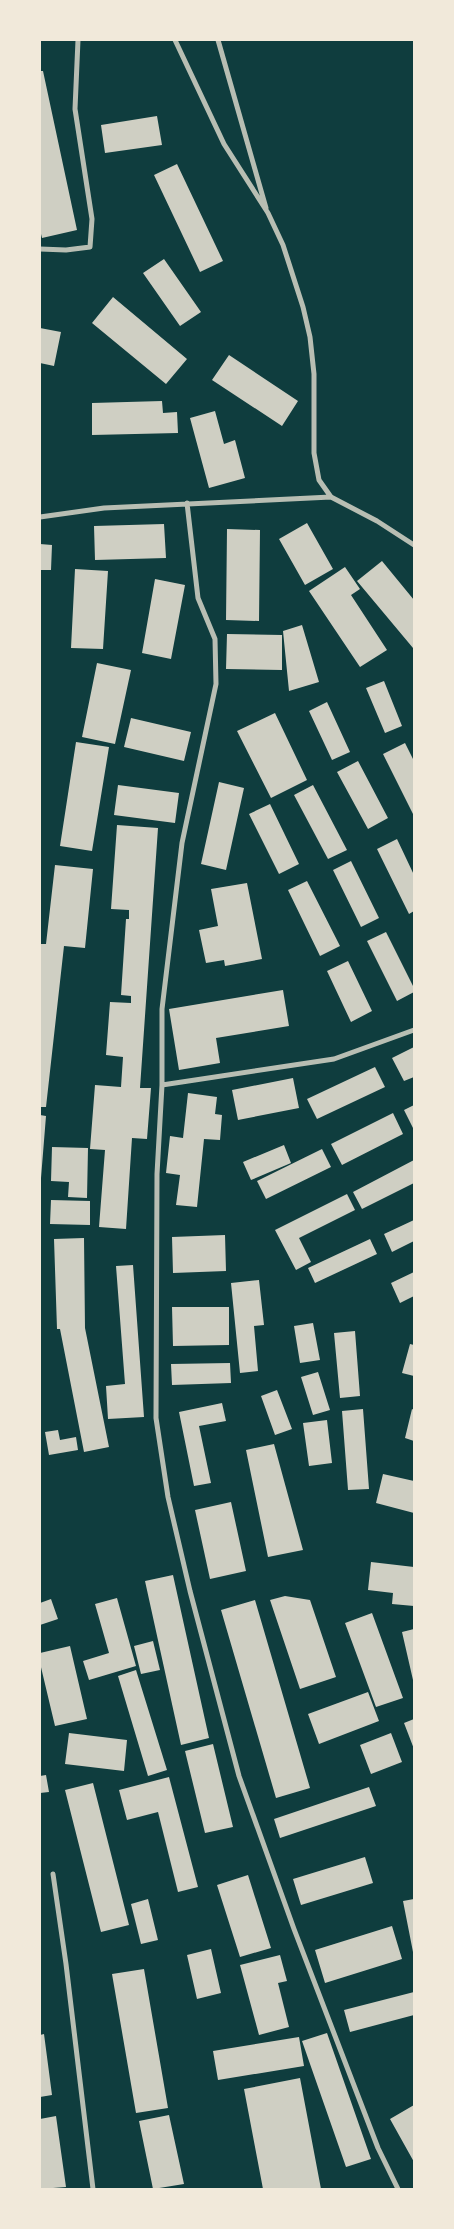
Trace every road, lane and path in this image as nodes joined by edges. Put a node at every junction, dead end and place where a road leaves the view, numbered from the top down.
1 (78, 40) edge
2 (175, 40) edge
3 (218, 40) edge
4 (268, 213) junction
5 (40, 249) edge
6 (331, 497) junction
7 (187, 503) junction
8 (40, 517) edge
9 (414, 545) edge
10 (414, 1030) edge
11 (162, 1085) junction
12 (53, 1874) dead end
13 (92, 2189) edge
14 (398, 2189) edge

1 - 5 street
2 - 4 street
3 - 4 street
4 - 6 street
6 - 7 street
6 - 9 street
7 - 8 street
7 - 11 street
10 - 11 street
11 - 14 street
12 - 13 street

